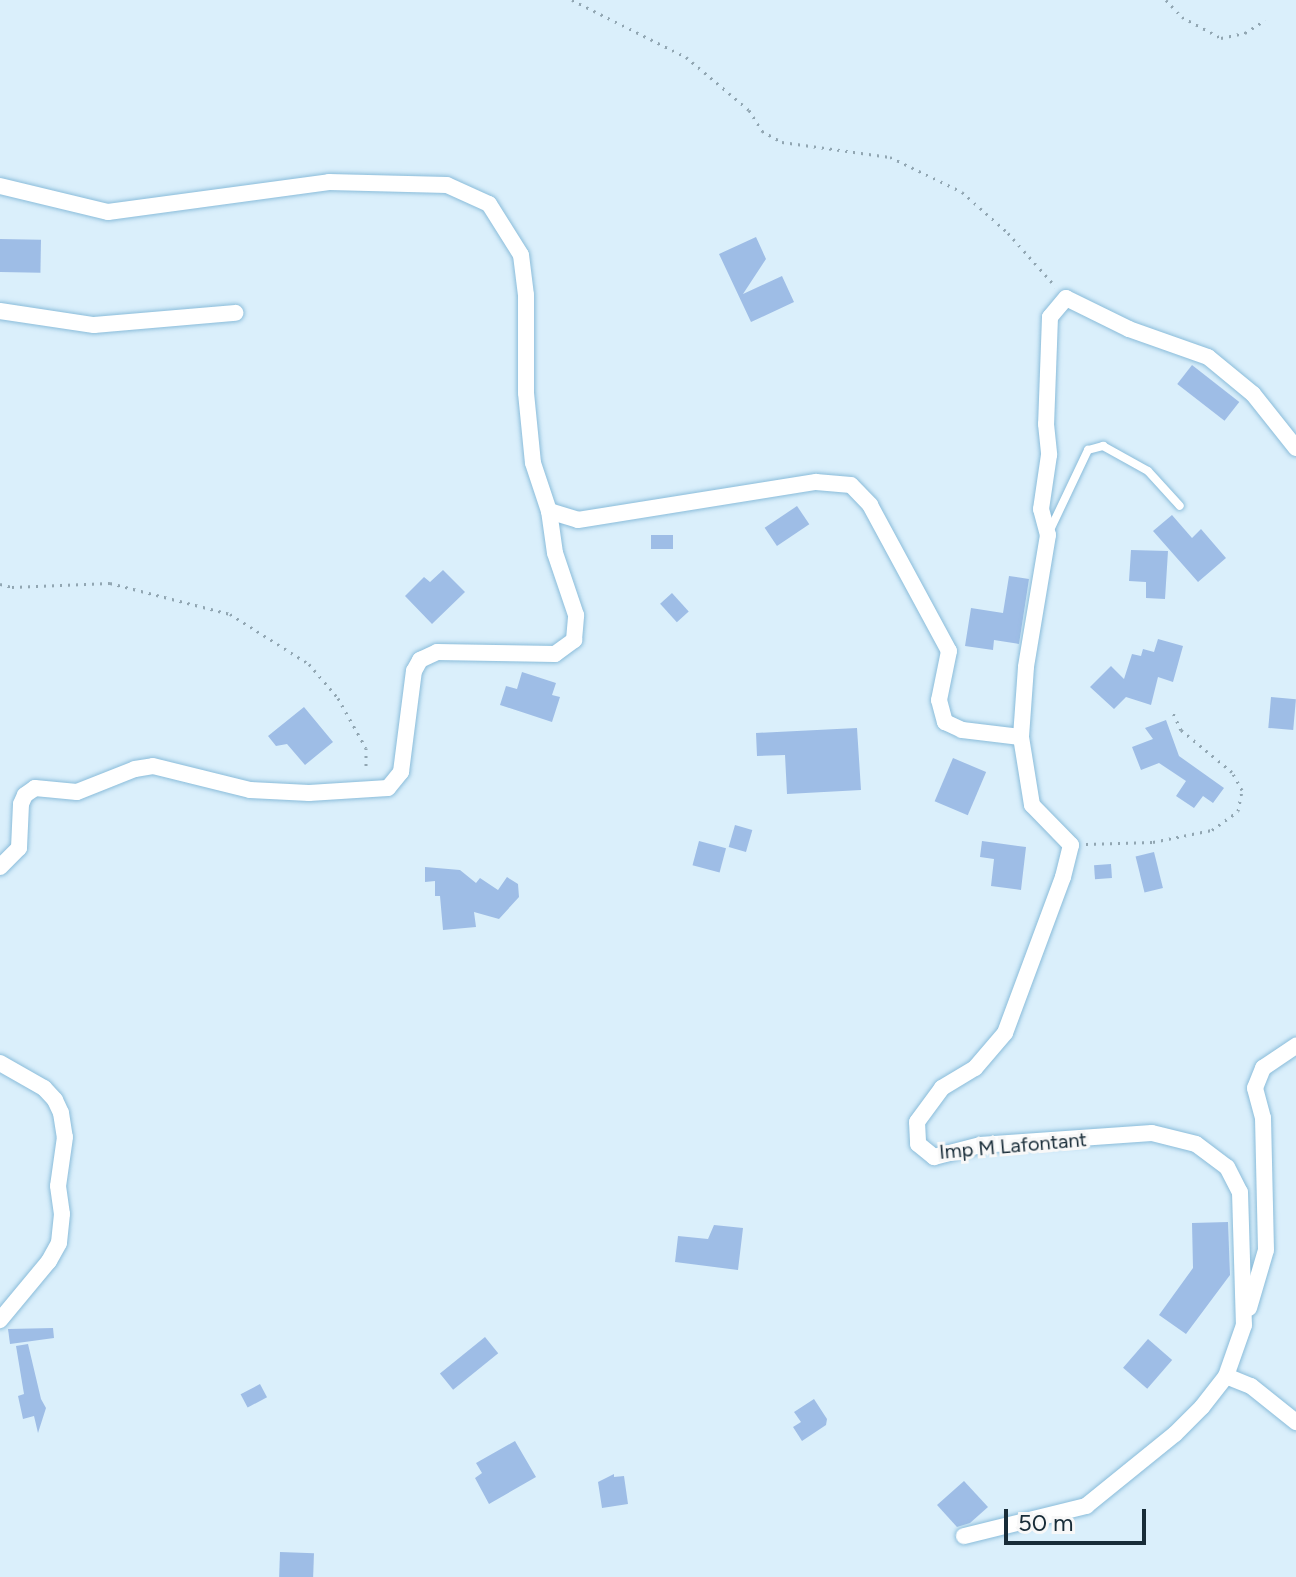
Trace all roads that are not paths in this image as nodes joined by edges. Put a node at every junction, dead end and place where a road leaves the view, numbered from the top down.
1 (0, 186) edge
2 (0, 311) edge
3 (235, 313) dead end
4 (1296, 448) edge
5 (1180, 506) dead end
6 (549, 511) junction
7 (1048, 535) junction
8 (1021, 737) junction
9 (0, 867) edge
10 (1296, 1046) edge
11 (0, 1063) edge
12 (0, 1320) edge
13 (1244, 1325) junction
14 (1226, 1376) junction
15 (1296, 1422) edge
16 (964, 1536) dead end

1 - 6 street
2 - 3 street
4 - 7 street
5 - 7 lane
6 - 8 street
6 - 9 street
7 - 8 street
8 - 13 street, Imp M Lafontant
10 - 13 street
11 - 12 street
13 - 14 street, Imp M Lafontant
14 - 15 street
14 - 16 street, Imp M Lafontant

